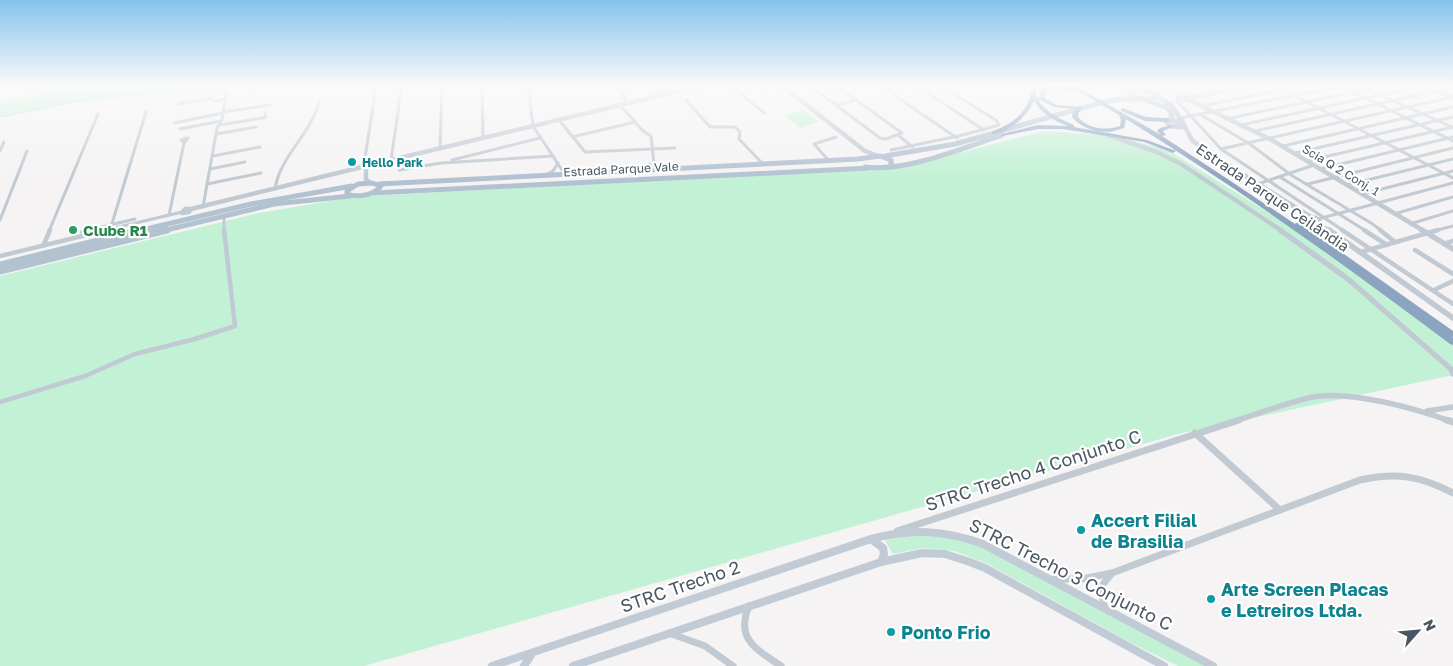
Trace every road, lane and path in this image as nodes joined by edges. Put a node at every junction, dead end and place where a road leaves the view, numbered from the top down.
1 (97, 116) edge
2 (145, 116) edge
3 (208, 116) edge
4 (222, 116) edge
5 (264, 116) edge
6 (314, 116) edge
7 (371, 116) edge
8 (398, 116) edge
9 (441, 116) edge
10 (483, 116) edge
11 (532, 116) edge
12 (575, 116) edge
13 (630, 116) edge
14 (700, 116) edge
15 (820, 116) edge
16 (851, 116) edge
17 (880, 116) edge
18 (925, 116) edge
19 (963, 116) edge
20 (990, 116) edge
21 (1023, 116) edge
22 (1050, 116) joint
23 (1075, 116) edge
24 (1122, 116) edge
25 (1127, 116) edge
26 (1130, 116) edge
27 (1137, 116) edge
28 (1172, 116) edge
29 (1179, 116) edge
30 (1195, 116) edge
31 (1203, 116) edge
32 (1220, 116) edge
33 (1240, 116) edge
34 (1282, 116) edge
35 (1327, 116) edge
36 (1334, 116) edge
37 (1367, 116) edge
38 (1401, 116) edge
39 (1414, 116) edge
40 (1428, 116) edge
41 (1453, 116) edge
42 (1190, 117) junction
43 (1405, 118) junction
44 (1226, 119) junction
45 (559, 120) junction
46 (1437, 120) junction
47 (1344, 121) junction
48 (635, 122) junction
49 (1169, 122) junction
50 (1183, 122) junction
51 (174, 123) dead end
52 (220, 123) junction
53 (1024, 123) junction
54 (1241, 125) junction
55 (1419, 125) junction
56 (533, 126) junction
57 (256, 127) dead end
58 (1122, 127) junction
59 (1453, 127) edge
60 (1177, 128) junction
61 (1358, 128) junction
62 (180, 129) dead end
63 (985, 130) junction
64 (1146, 130) junction
65 (1255, 132) junction
66 (1434, 132) junction
67 (994, 133) junction
68 (216, 134) junction
69 (1162, 134) junction
70 (1187, 134) junction
71 (1004, 135) junction
72 (1108, 135) junction
73 (898, 136) junction
74 (1372, 136) junction
75 (572, 137) junction
76 (956, 137) junction
77 (483, 138) junction
78 (540, 138) junction
79 (836, 138) dead end
80 (1448, 138) junction
81 (1270, 139) junction
82 (1453, 139) edge
83 (4, 142) dead end
84 (962, 142) junction
85 (184, 143) dead end
86 (1385, 143) junction
87 (1250, 144) junction
88 (911, 146) junction
89 (1283, 146) junction
90 (260, 147) dead end
91 (652, 148) junction
92 (675, 148) dead end
93 (1453, 148) edge
94 (440, 149) junction
95 (1220, 149) junction
96 (891, 150) dead end
97 (1399, 150) junction
98 (0, 151) edge
99 (26, 151) dead end
100 (865, 151) junction
101 (919, 153) junction
102 (1294, 153) junction
103 (212, 156) junction
104 (553, 156) junction
105 (880, 156) junction
106 (1413, 157) junction
107 (864, 159) junction
108 (392, 160) junction
109 (1453, 160) edge
110 (829, 161) junction
111 (1196, 161) junction
112 (1307, 161) junction
113 (245, 162) dead end
114 (441, 163) junction
115 (558, 163) junction
116 (652, 164) junction
117 (763, 164) junction
118 (1314, 165) junction
119 (1428, 165) junction
120 (366, 166) junction
121 (891, 166) junction
122 (672, 168) junction
123 (869, 168) junction
124 (210, 169) junction
125 (1320, 169) junction
126 (399, 170) dead end
127 (554, 170) junction
128 (562, 170) junction
129 (633, 170) junction
130 (1453, 171) edge
131 (260, 173) dead end
132 (1289, 173) junction
133 (545, 174) junction
134 (569, 174) junction
135 (1444, 174) junction
136 (365, 176) junction
137 (1280, 177) junction
138 (1334, 177) junction
139 (1453, 178) edge
140 (1268, 181) junction
141 (370, 183) junction
142 (207, 184) junction
143 (379, 184) junction
144 (1258, 184) junction
145 (1308, 184) junction
146 (1453, 184) edge
147 (355, 185) junction
148 (1347, 185) junction
149 (274, 189) junction
150 (374, 193) junction
151 (1362, 194) junction
152 (351, 196) junction
153 (1453, 197) edge
154 (1377, 204) junction
155 (203, 207) junction
156 (1352, 211) junction
157 (1453, 211) edge
158 (187, 213) junction
159 (1339, 214) junction
160 (1394, 214) junction
161 (169, 215) junction
162 (224, 216) junction
163 (1326, 217) junction
164 (135, 219) dead end
165 (0, 220) edge
166 (1318, 222) junction
167 (1410, 224) junction
168 (1453, 226) edge
169 (110, 227) junction
170 (93, 231) junction
171 (82, 232) dead end
172 (1427, 233) junction
173 (1453, 241) edge
174 (1395, 242) junction
175 (1444, 244) junction
176 (1387, 245) junction
177 (43, 246) junction
178 (1373, 249) junction
179 (1453, 249) edge
180 (1415, 250) dead end
181 (1361, 252) junction
182 (0, 256) edge
183 (0, 265) edge
184 (0, 271) edge
185 (1453, 274) edge
186 (1453, 282) edge
187 (1434, 290) junction
188 (1453, 304) edge
189 (1453, 318) edge
190 (1453, 334) edge
191 (1453, 342) edge
192 (1452, 371) edge
193 (0, 402) edge
194 (1453, 407) edge
195 (1422, 411) junction
196 (1453, 422) edge
197 (1195, 433) junction
198 (1453, 493) edge
199 (1280, 510) junction
200 (875, 538) junction
201 (881, 562) junction
202 (1112, 574) junction
203 (1050, 579) junction
204 (749, 606) junction
205 (1105, 609) junction
206 (669, 633) junction
207 (534, 653) junction
208 (1210, 665) edge
209 (492, 666) edge
210 (524, 666) edge
211 (573, 666) edge
212 (733, 666) edge
213 (781, 666) edge
214 (1164, 666) edge

1 - 177 street
2 - 169 street
3 - 51 street
4 - 52 street
5 - 52 street
6 - 149 street
7 - 120 street
8 - 108 street
9 - 94 street
10 - 77 street
11 - 56 street
12 - 45 street
13 - 48 street
14 - 117 street
15 - 100 street
16 - 73 street
17 - 73 street
18 - 76 street
19 - 63 street
20 - 63 street
21 - 67 highway
22 - 53 main road
22 - 72 highway
23 - 58 highway
24 - 58 highway
25 - 64 highway, Estrada Parque Ceilândia
26 - 69 highway, Estrada Parque Ceilândia
27 - 49 highway
28 - 49 main road
29 - 50 main road
30 - 42 street
31 - 87 street
32 - 44 street, Scia Q 2 Conj. 1
33 - 44 street
34 - 54 street
35 - 65 street
36 - 47 street
37 - 47 street
38 - 43 street
39 - 43 street
40 - 46 street
41 - 46 street
42 - 50 street
42 - 95 street
43 - 55 street
43 - 61 street
44 - 54 street, Scia Q 2 Conj. 1
45 - 56 street
45 - 75 street
46 - 55 street
46 - 59 street
47 - 61 street
47 - 81 street
48 - 75 street
48 - 91 street
49 - 50 main road
49 - 60 main road
49 - 69 highway
50 - 60 main road
50 - 70 street
52 - 62 street
52 - 68 street
53 - 67 main road
53 - 71 main road
54 - 65 street, Scia Q 2 Conj. 1
55 - 66 street
55 - 74 street
56 - 77 street
56 - 78 street
57 - 68 street
58 - 64 highway
59 - 66 street
60 - 70 street
61 - 74 street
61 - 89 street
63 - 76 street
64 - 111 highway, Estrada Parque Ceilândia
65 - 81 street, Scia Q 2 Conj. 1
66 - 80 street
66 - 86 street
67 - 84 main road
68 - 103 street
69 - 190 highway, Estrada Parque Ceilândia
70 - 144 street
71 - 72 highway
71 - 121 main road
72 - 111 highway
72 - 192 street
73 - 88 street
74 - 86 street
74 - 102 street
75 - 91 street
76 - 84 street
76 - 88 street
77 - 94 street
78 - 104 street
78 - 114 street
79 - 110 street
80 - 82 street
80 - 97 street
81 - 87 street
81 - 89 street, Scia Q 2 Conj. 1
83 - 98 street
84 - 101 main road
85 - 161 street
86 - 97 street
86 - 112 street
87 - 95 street
87 - 132 street
88 - 96 street
88 - 101 street
89 - 102 street, Scia Q 2 Conj. 1
90 - 103 street
91 - 92 street
91 - 116 street
93 - 106 street
94 - 108 street
95 - 140 street
97 - 106 street
97 - 125 street
99 - 165 street
100 - 105 street
100 - 107 street
101 - 105 main road
102 - 112 street, Scia Q 2 Conj. 1
103 - 124 street
104 - 114 street
104 - 115 street
105 - 107 main road, Estrada Parque Vale
105 - 121 main road
106 - 119 street
106 - 138 street
107 - 110 main road, Estrada Parque Vale
107 - 123 main road
108 - 120 street
109 - 119 street
110 - 117 main road, Estrada Parque Vale
111 - 191 highway, Estrada Parque Ceilândia
112 - 118 street, Scia Q 2 Conj. 1
113 - 124 street
114 - 126 street
115 - 127 street
115 - 128 street
116 - 122 street
116 - 129 street
117 - 122 main road, Estrada Parque Vale
118 - 125 street, Scia Q 2 Conj. 1
118 - 132 street
119 - 135 street
119 - 148 street
120 - 136 street
120 - 149 street
121 - 123 main road, Estrada Parque Vale
122 - 129 main road, Estrada Parque Vale
123 - 150 main road, Estrada Parque Vale
124 - 142 street
125 - 138 street, Scia Q 2 Conj. 1
127 - 128 street
127 - 133 street
128 - 134 street
129 - 134 main road, Estrada Parque Vale
130 - 135 street
131 - 142 street
132 - 137 street
132 - 145 street
133 - 134 main road, Estrada Parque Vale
133 - 143 main road, Estrada Parque Vale
135 - 139 street
135 - 151 street
136 - 141 street
136 - 147 street
137 - 140 street
137 - 159 street
138 - 145 street
138 - 148 street, Scia Q 2 Conj. 1
140 - 144 street
140 - 163 street
141 - 143 main road, Estrada Parque Vale
141 - 147 main road, Estrada Parque Vale
142 - 155 street
143 - 150 main road
144 - 166 street
145 - 156 street
146 - 154 street
147 - 152 main road
147 - 158 main road
148 - 151 street, Scia Q 2 Conj. 1
149 - 155 street
150 - 152 main road, Estrada Parque Vale
151 - 154 street, Scia Q 2 Conj. 1
152 - 162 main road
153 - 160 street
154 - 156 street
154 - 160 street, Scia Q 2 Conj. 1
155 - 158 street
156 - 159 street
156 - 174 street
157 - 167 street
158 - 161 street
158 - 183 main road
159 - 163 street
159 - 176 street
160 - 167 street, Scia Q 2 Conj. 1
161 - 169 street
162 - 184 main road
162 - 193 street
163 - 166 street
163 - 178 street
164 - 169 street
166 - 181 street
167 - 172 street, Scia Q 2 Conj. 1
168 - 172 street
169 - 170 street
170 - 171 street
170 - 177 street
172 - 174 street
172 - 175 street, Scia Q 2 Conj. 1
173 - 175 street
174 - 176 street
175 - 179 street, Scia Q 2 Conj. 1
176 - 178 street
177 - 182 street
178 - 181 street
178 - 187 street
180 - 185 street
181 - 189 street
183 - 184 main road
186 - 187 street
187 - 188 street
194 - 195 street
195 - 196 street
195 - 197 street, STRC Trecho 4 Conjunto C
197 - 199 street
197 - 200 street, STRC Trecho 4 Conjunto C
198 - 199 street
199 - 202 street
200 - 201 main road
200 - 203 main road, STRC Trecho 3 Conjunto C
200 - 207 main road, STRC Trecho 2
201 - 204 main road
201 - 214 main road
202 - 203 street
202 - 205 street
203 - 205 main road, STRC Trecho 3 Conjunto C
204 - 206 main road
204 - 213 street
205 - 208 main road, STRC Trecho 3 Conjunto C
206 - 211 main road
206 - 212 street
207 - 209 main road, STRC Trecho 2
207 - 210 main road

